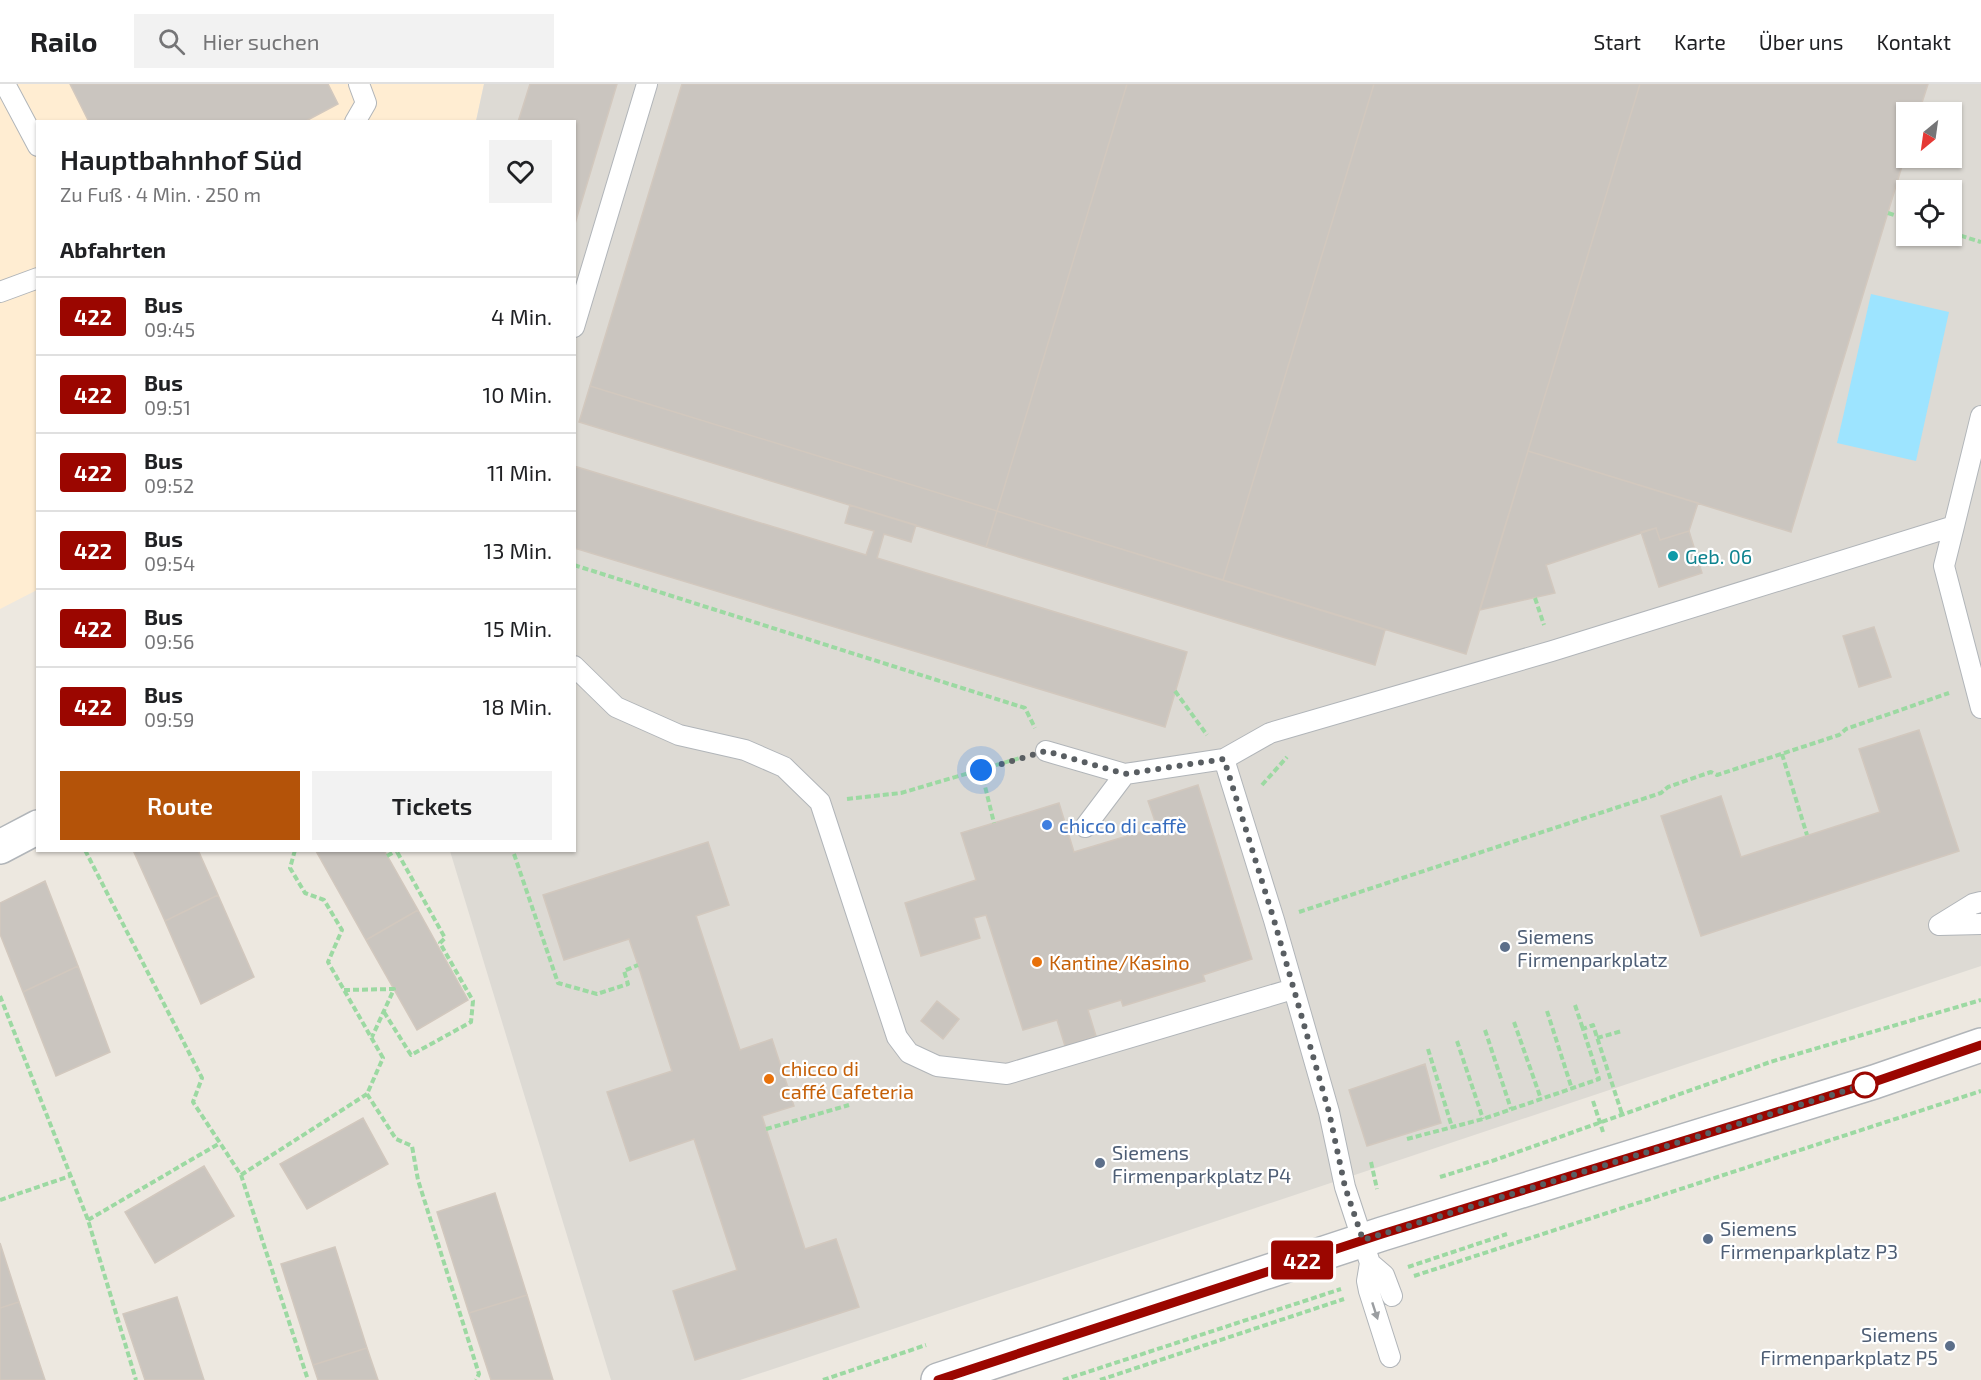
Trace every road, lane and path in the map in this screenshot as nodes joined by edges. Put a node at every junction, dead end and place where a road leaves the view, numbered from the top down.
1 (5, 84) edge
2 (359, 84) edge
3 (647, 84) edge
4 (356, 120) edge
5 (36, 142) edge
6 (1888, 213) dead end
7 (1896, 216) edge
8 (1962, 236) edge
9 (1981, 242) edge
10 (36, 279) edge
11 (0, 292) edge
12 (576, 320) edge
13 (1981, 416) edge
14 (1954, 526) junction
15 (576, 566) edge
16 (576, 668) edge
17 (1974, 685) junction
18 (1981, 708) edge
19 (1046, 751) junction
20 (1782, 754) junction
21 (1224, 759) junction
22 (981, 770) junction
23 (1125, 774) junction
24 (820, 802) junction
25 (994, 823) dead end
26 (1085, 827) dead end
27 (36, 828) edge
28 (1807, 835) dead end
29 (0, 848) edge
30 (86, 852) edge
31 (294, 852) edge
32 (394, 852) edge
33 (397, 852) edge
34 (514, 854) dead end
35 (387, 856) dead end
36 (1981, 902) edge
37 (1274, 920) junction
38 (1981, 924) edge
39 (638, 965) dead end
40 (1293, 989) junction
41 (344, 990) junction
42 (0, 996) edge
43 (1981, 1000) edge
44 (1575, 1005) dead end
45 (1547, 1011) dead end
46 (384, 1012) junction
47 (1514, 1022) dead end
48 (1583, 1029) junction
49 (1485, 1030) dead end
50 (1622, 1030) dead end
51 (372, 1038) junction
52 (1597, 1038) junction
53 (1457, 1041) dead end
54 (1981, 1045) edge
55 (1428, 1049) dead end
56 (1572, 1089) junction
57 (1981, 1091) edge
58 (367, 1094) junction
59 (1541, 1099) junction
60 (1593, 1101) dead end
61 (849, 1105) dead end
62 (1511, 1109) junction
63 (1622, 1114) junction
64 (1483, 1119) junction
65 (1600, 1122) junction
66 (1452, 1127) junction
67 (766, 1129) dead end
68 (1407, 1139) dead end
69 (220, 1143) junction
70 (241, 1175) junction
71 (70, 1176) junction
72 (1431, 1180) dead end
73 (1623, 1196) dead end
74 (0, 1200) edge
75 (1627, 1207) junction
76 (88, 1220) junction
77 (1367, 1251) junction
78 (1390, 1290) joint
79 (1369, 1291) junction
80 (935, 1342) dead end
81 (1390, 1357) dead end
82 (136, 1380) edge
83 (308, 1380) edge
84 (476, 1380) edge
85 (822, 1380) edge
86 (938, 1380) edge
87 (1100, 1380) edge

1 - 5 lane
2 - 4 lane
3 - 12 lane
6 - 7 path
8 - 9 path
10 - 11 lane
13 - 14 lane
14 - 17 lane
14 - 21 lane
15 - 19 path
16 - 24 lane
17 - 18 lane
17 - 20 path
19 - 22 path
19 - 23 lane
20 - 28 path
20 - 37 path
21 - 23 lane
21 - 37 lane
22 - 24 path
22 - 25 path
23 - 26 lane
24 - 40 lane
27 - 29 street
30 - 69 path
31 - 41 path
32 - 35 path
33 - 46 path
34 - 39 path
36 - 38 lane
37 - 40 lane
40 - 77 lane
41 - 46 path
41 - 51 path
42 - 71 path
43 - 63 path
44 - 48 path
45 - 56 path
46 - 51 path
47 - 59 path
48 - 52 path
48 - 56 path
49 - 62 path
50 - 52 path
51 - 58 path
52 - 63 path
53 - 64 path
54 - 77 street
55 - 66 path
56 - 59 path
57 - 75 path
58 - 70 path
58 - 84 path
59 - 62 path
60 - 65 path
61 - 67 path
62 - 64 path
63 - 65 path
64 - 66 path
65 - 72 path
66 - 68 path
69 - 70 path
69 - 76 path
70 - 83 path
71 - 74 path
71 - 76 path
73 - 75 path
75 - 78 path
76 - 82 path
77 - 78 lane
77 - 79 lane
77 - 86 street
79 -> 81 lane
79 - 87 path
80 - 85 path

